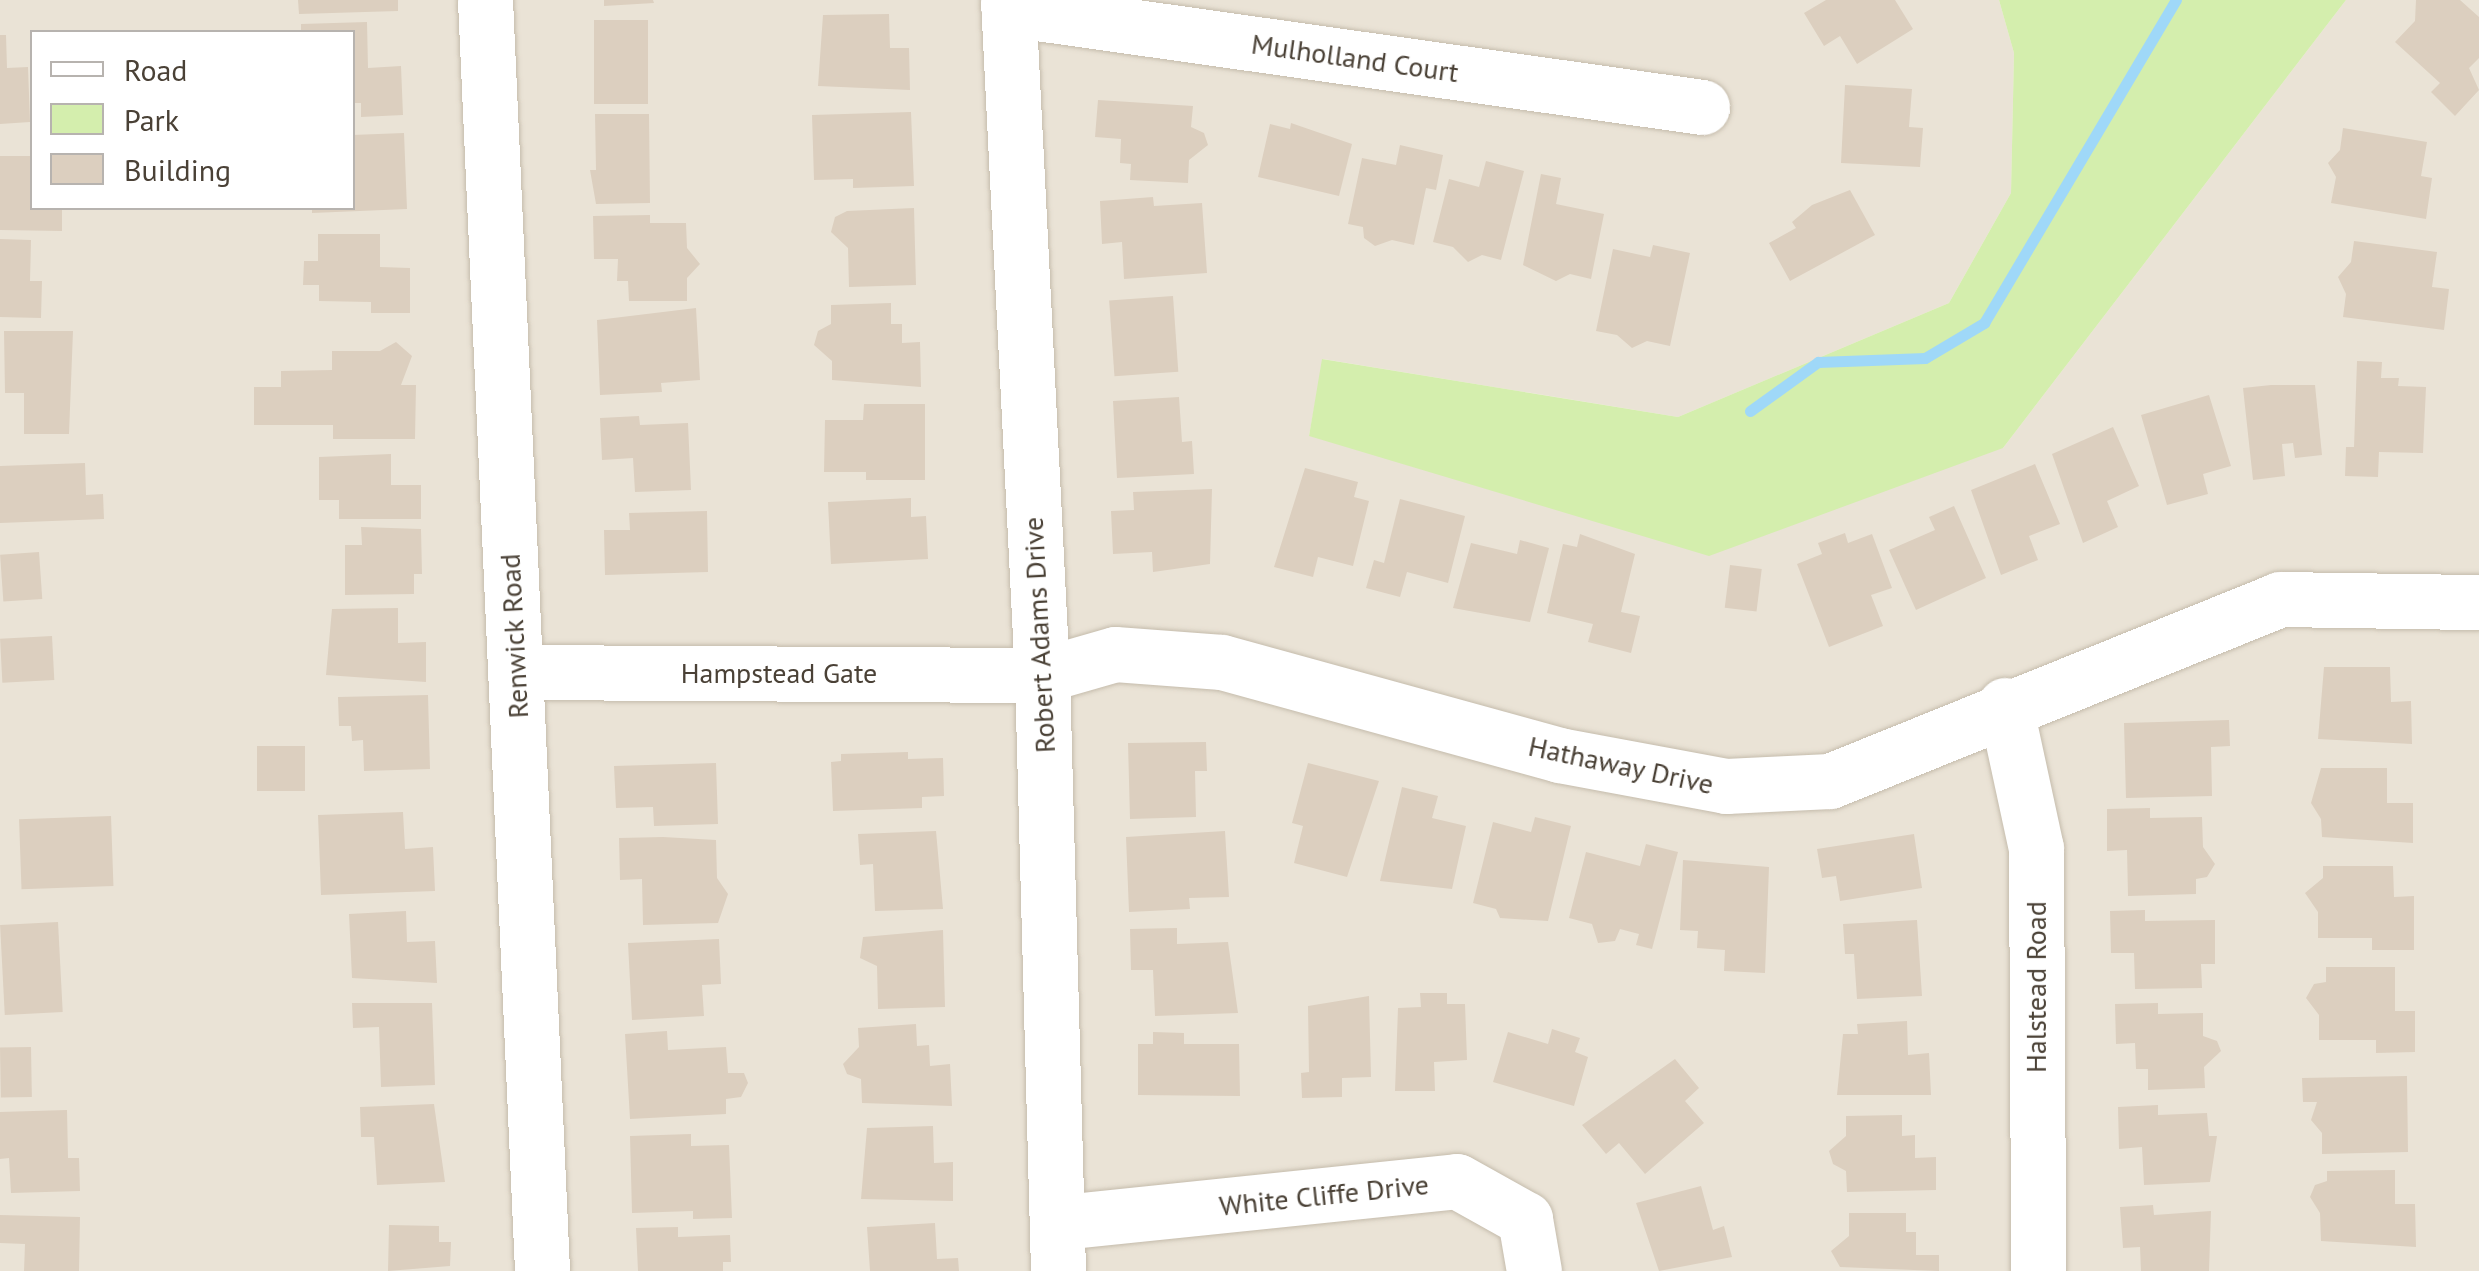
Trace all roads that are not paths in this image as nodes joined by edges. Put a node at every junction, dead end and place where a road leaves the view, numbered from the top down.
1 (485, 0) edge
2 (1008, 4) edge
3 (1702, 107) dead end
4 (2479, 602) edge
5 (515, 672) junction
6 (1042, 675) junction
7 (2005, 705) junction
8 (1060, 1246) edge
9 (542, 1271) edge
10 (1534, 1271) edge
11 (2038, 1271) edge

1 - 5 street, Renwick Road
2 - 3 street, Mulholland Court
2 - 6 street, Robert Adams Drive
4 - 7 street, Hathaway Drive
5 - 6 street, Hampstead Gate
5 - 9 street, Renwick Road
6 - 7 street, Hathaway Drive
6 - 8 street, Robert Adams Drive
7 - 11 street, Halstead Road
8 - 10 street, White Cliffe Drive

